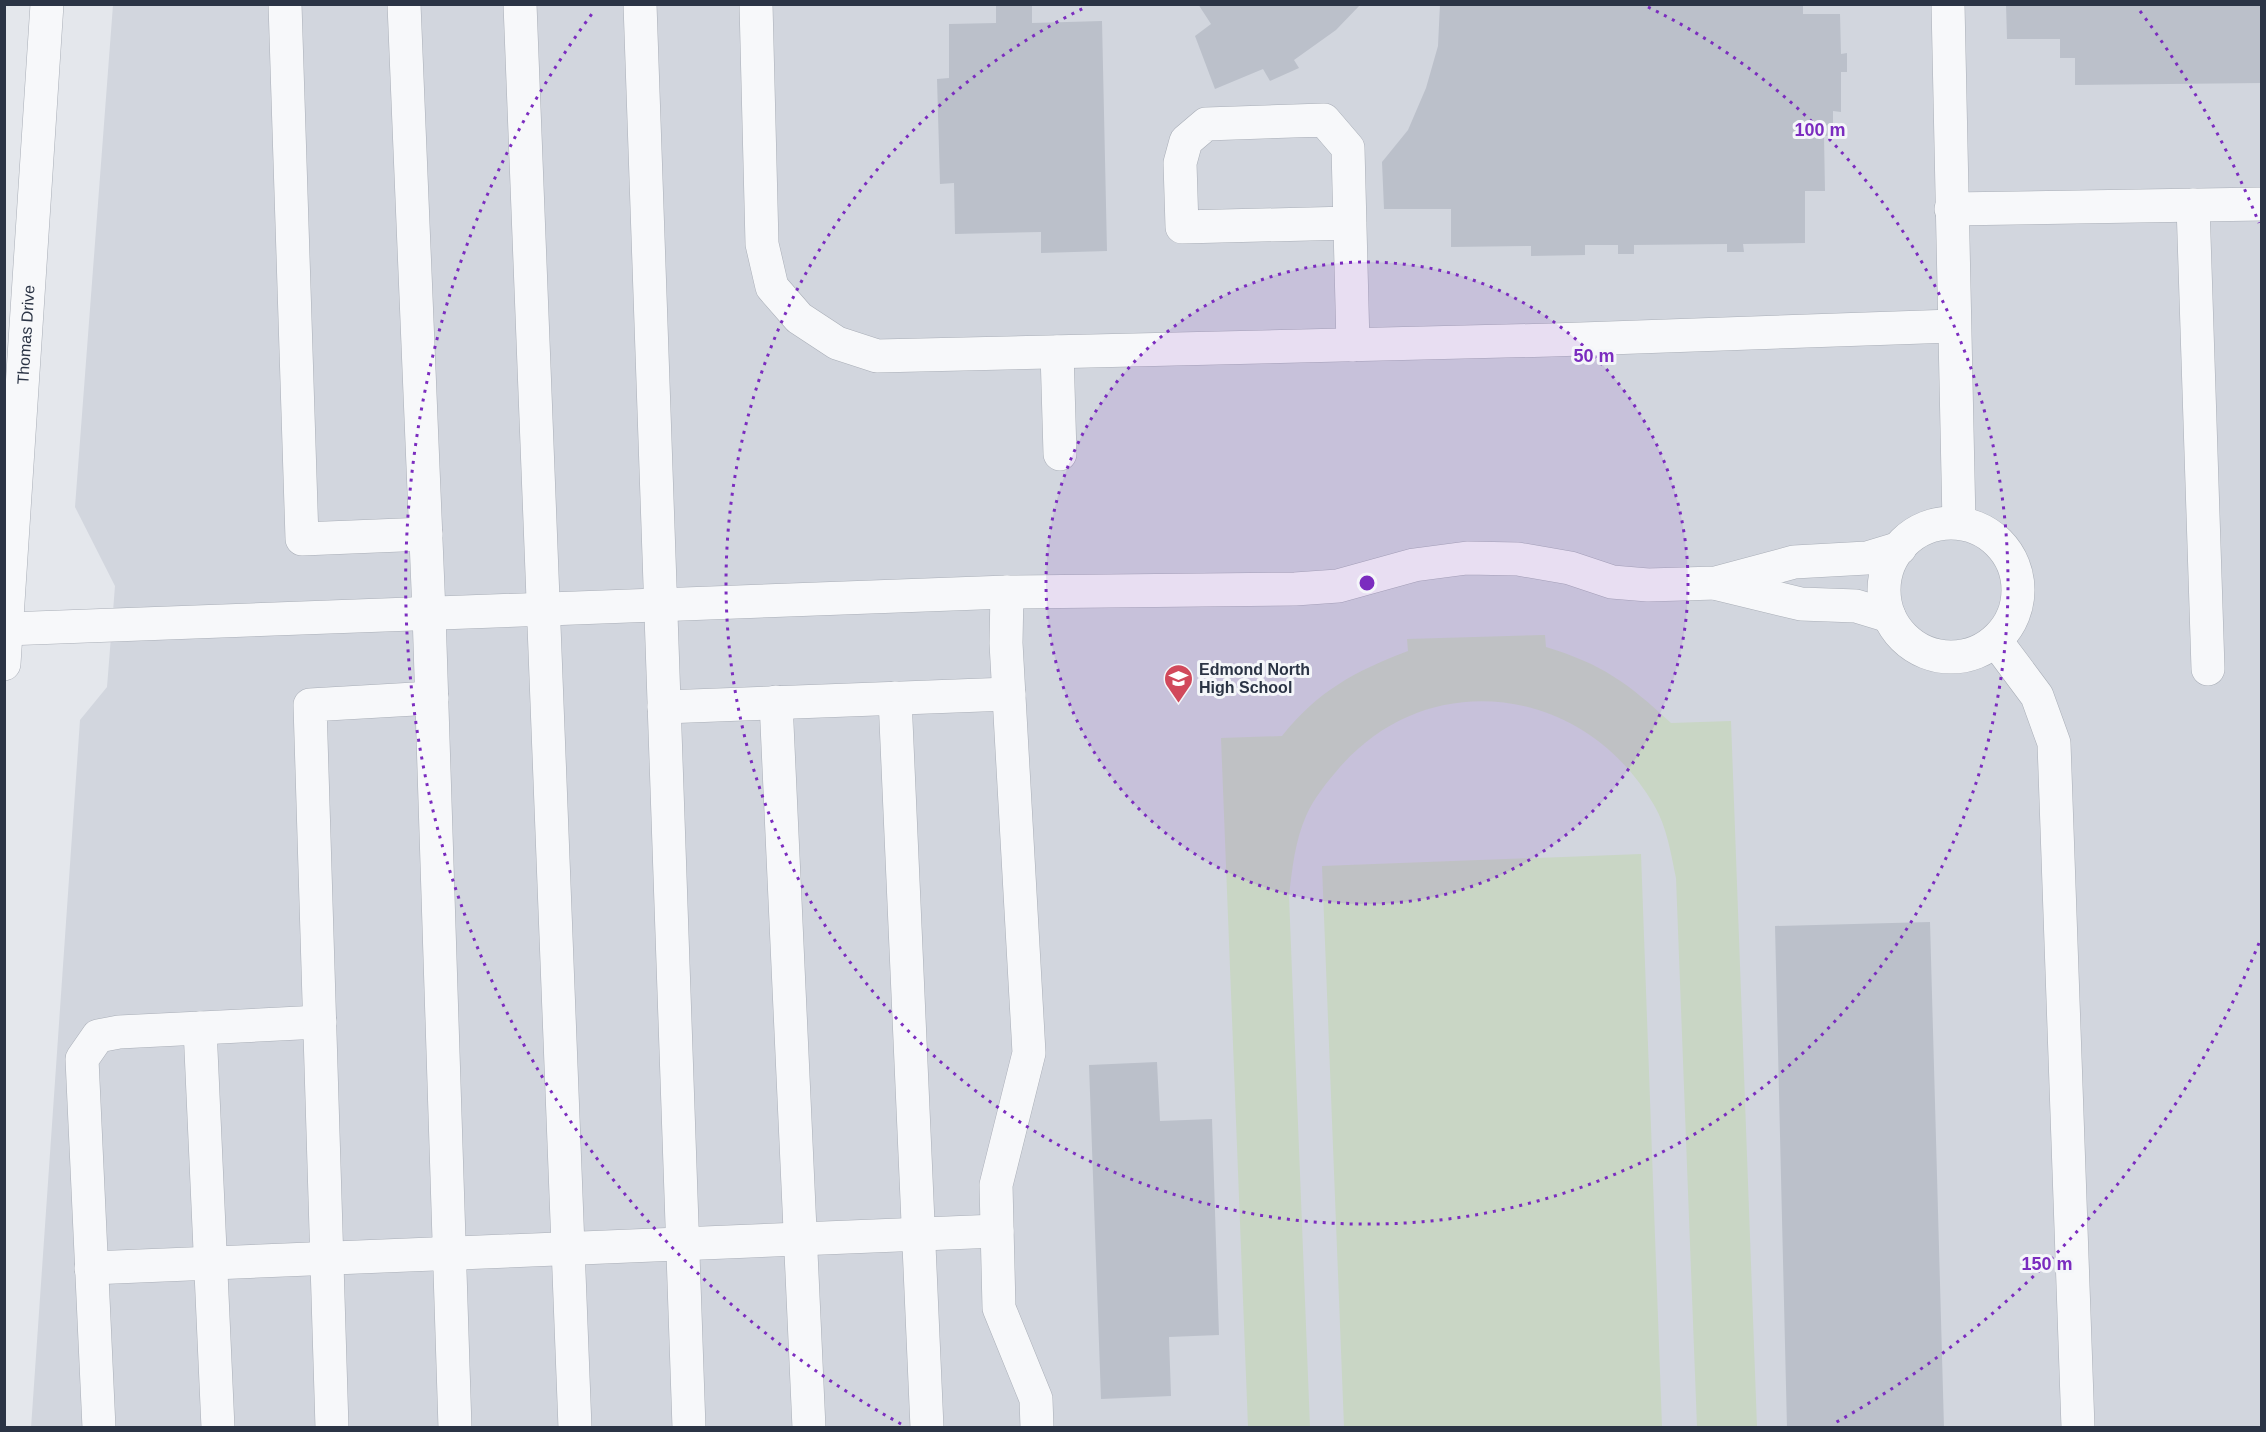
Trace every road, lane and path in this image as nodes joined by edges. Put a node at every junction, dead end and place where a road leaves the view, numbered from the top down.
1 (47, 4) edge
2 (285, 4) edge
3 (404, 4) edge
4 (520, 4) edge
5 (640, 4) edge
6 (756, 4) edge
7 (1948, 4) edge
8 (2262, 204) edge
9 (2193, 205) junction
10 (1950, 209) junction
11 (1350, 223) junction
12 (1953, 326) junction
13 (1353, 345) junction
14 (1057, 352) junction
15 (1060, 454) dead end
16 (1959, 523) junction
17 (426, 534) junction
18 (1900, 548) junction
19 (1716, 583) junction
20 (1007, 591) junction
21 (661, 604) junction
22 (543, 608) junction
23 (429, 613) junction
24 (1889, 616) junction
25 (6, 629) junction
26 (1996, 641) junction
27 (4, 664) edge
28 (2208, 669) dead end
29 (1009, 694) junction
30 (432, 698) junction
31 (895, 698) junction
32 (776, 702) junction
33 (664, 707) junction
34 (320, 1022) junction
35 (200, 1028) junction
36 (997, 1231) junction
37 (918, 1234) junction
38 (801, 1239) junction
39 (683, 1244) junction
40 (568, 1248) junction
41 (449, 1253) junction
42 (327, 1258) junction
43 (210, 1263) junction
44 (92, 1268) junction
45 (99, 1428) edge
46 (218, 1428) edge
47 (332, 1428) edge
48 (455, 1428) edge
49 (575, 1428) edge
50 (689, 1428) edge
51 (809, 1428) edge
52 (927, 1428) edge
53 (1037, 1428) edge
54 (2078, 1428) edge

1 - 25 street, Thomas Drive
2 - 17 street
3 - 17 street
4 - 22 street
5 - 21 street
6 - 14 street
7 - 10 street
8 - 9 street
9 - 10 street
9 - 28 street
10 - 12 street
11 - 11 street
11 - 13 street
12 - 13 street
12 - 16 street
13 - 14 street
14 - 15 street
16 - 18 street
16 - 26 street
17 - 23 street
18 - 19 street
18 - 24 street
19 - 20 street
19 - 24 street
20 - 21 street
20 - 29 street
21 - 22 street
21 - 33 street
22 - 23 street
22 - 40 street
23 - 25 street
23 - 30 street
24 - 26 street
25 - 27 street, Thomas Drive
26 - 54 street
29 - 31 street
29 - 36 street
30 - 34 street
30 - 41 street
31 - 32 street
31 - 37 street
32 - 33 street
32 - 38 street
33 - 39 street
34 - 35 street
34 - 42 street
35 - 43 street
35 - 44 street
36 - 37 street
36 - 53 street
37 - 38 street
37 - 52 street
38 - 39 street
38 - 51 street
39 - 40 street
39 - 50 street
40 - 41 street
40 - 49 street
41 - 42 street
41 - 48 street
42 - 43 street
42 - 47 street
43 - 44 street
43 - 46 street
44 - 45 street

